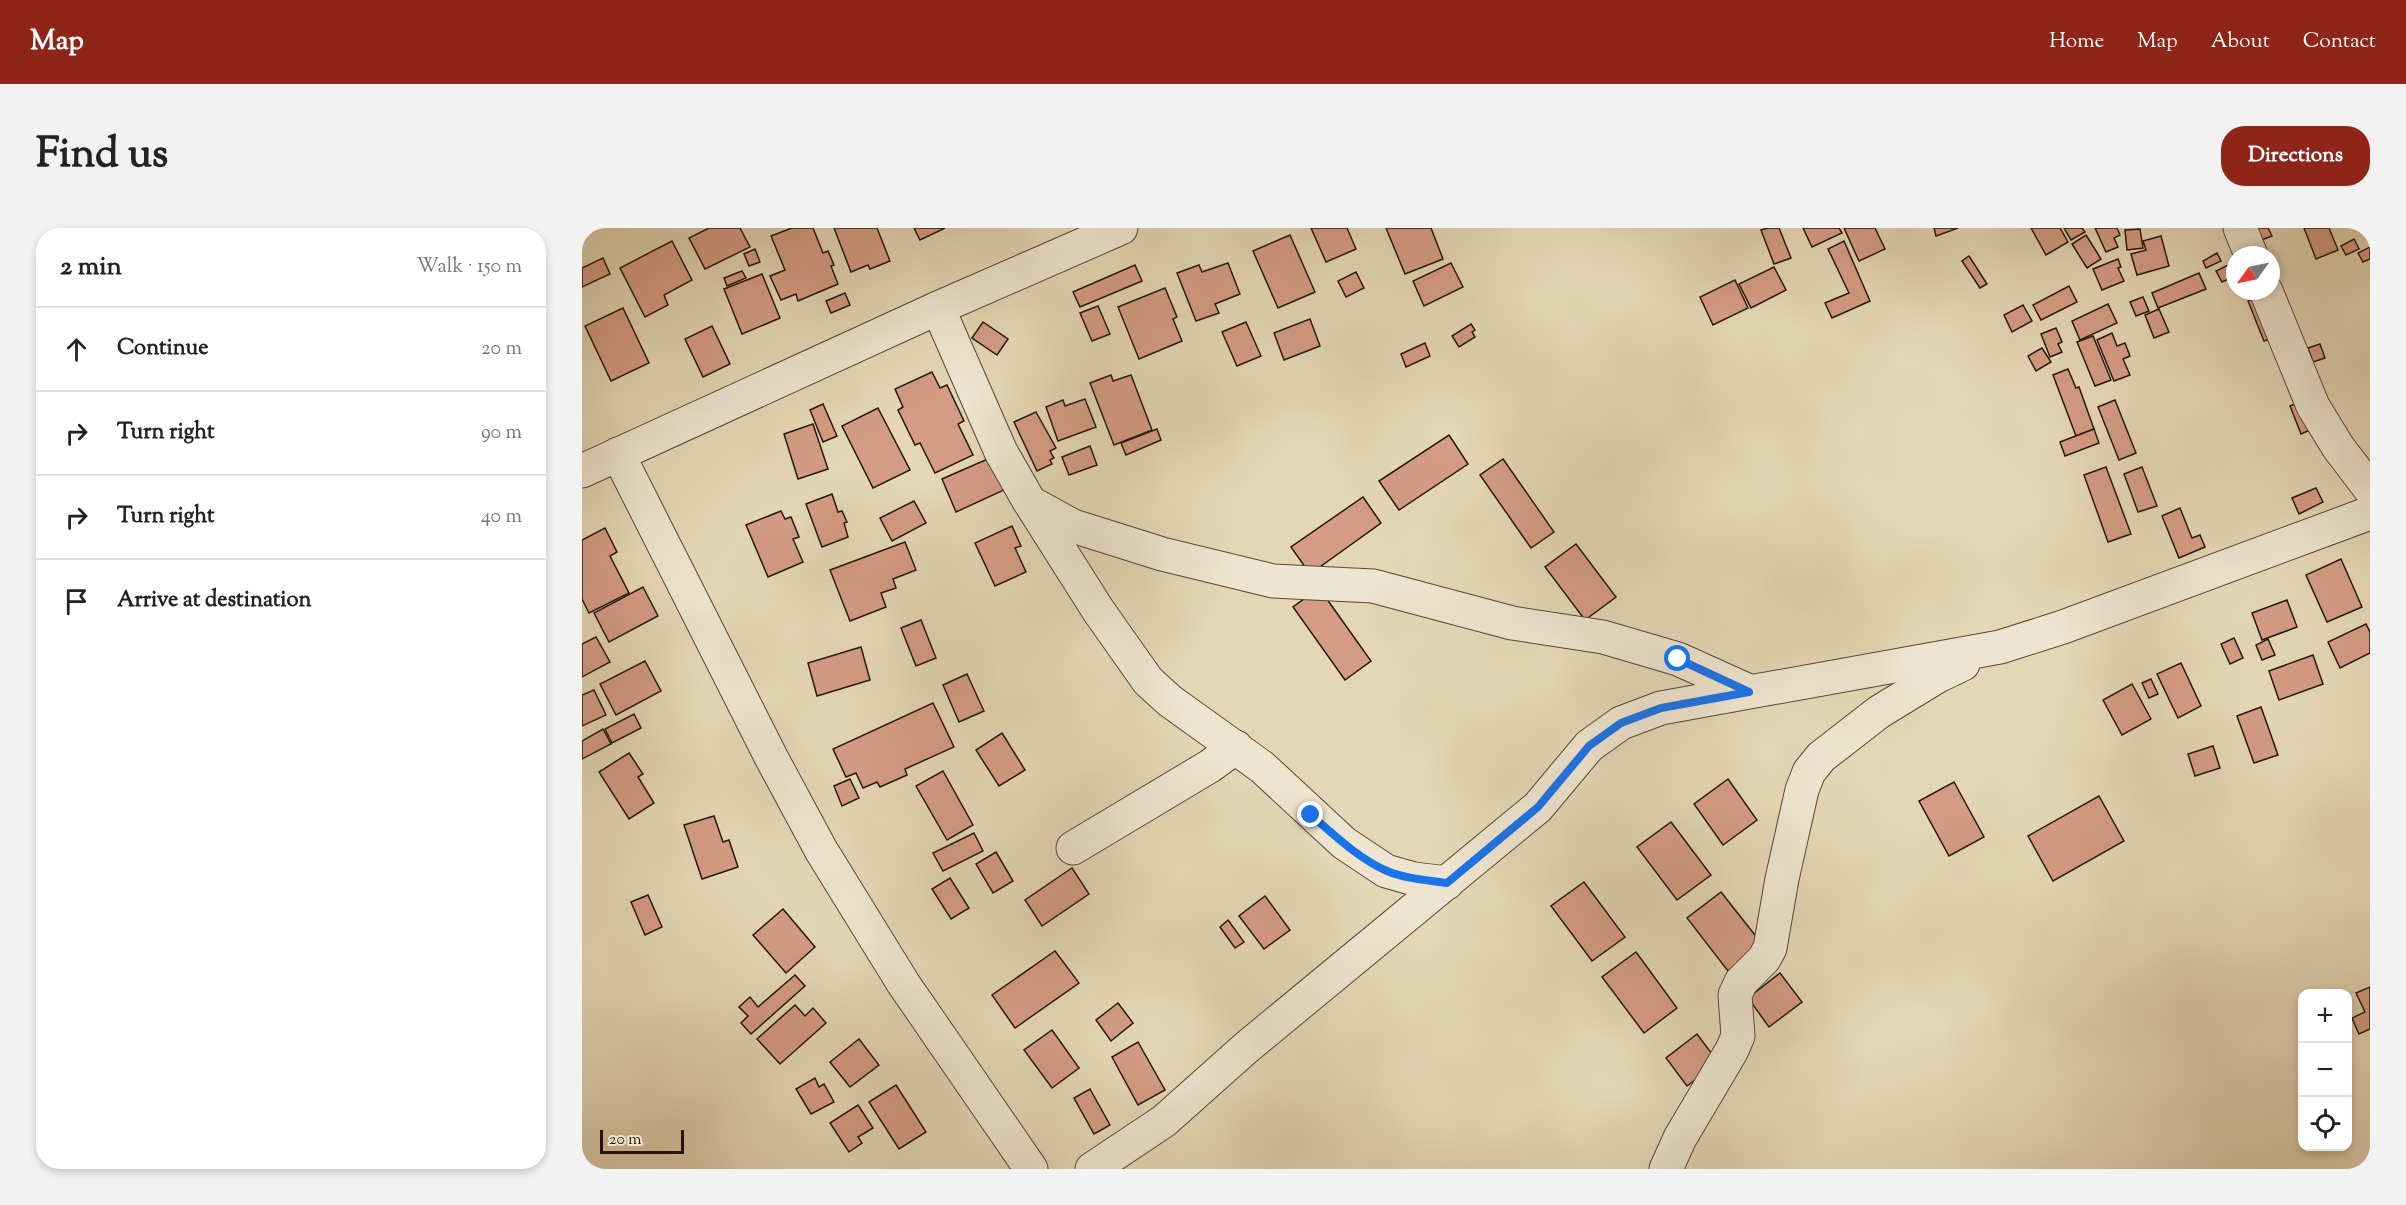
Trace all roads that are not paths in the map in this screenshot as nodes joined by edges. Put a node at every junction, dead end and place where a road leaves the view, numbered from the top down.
1 (1121, 228) edge
2 (2240, 228) edge
3 (2248, 246) edge
4 (2270, 300) edge
5 (938, 308) junction
6 (618, 454) junction
7 (582, 471) edge
8 (2370, 489) edge
9 (1029, 501) junction
10 (2370, 513) edge
11 (2000, 647) junction
12 (1749, 692) junction
13 (1236, 747) junction
14 (1073, 848) dead end
15 (1447, 883) junction
16 (1031, 1169) edge
17 (1092, 1169) edge
18 (1666, 1169) edge

1 - 5 street
2 - 3 street
4 - 8 street
5 - 6 street
5 - 9 street
6 - 7 street
6 - 16 street
9 - 12 street
9 - 13 street
10 - 11 street
11 - 12 street
11 - 18 street
12 - 15 street
13 - 14 street
13 - 15 street
15 - 17 street

